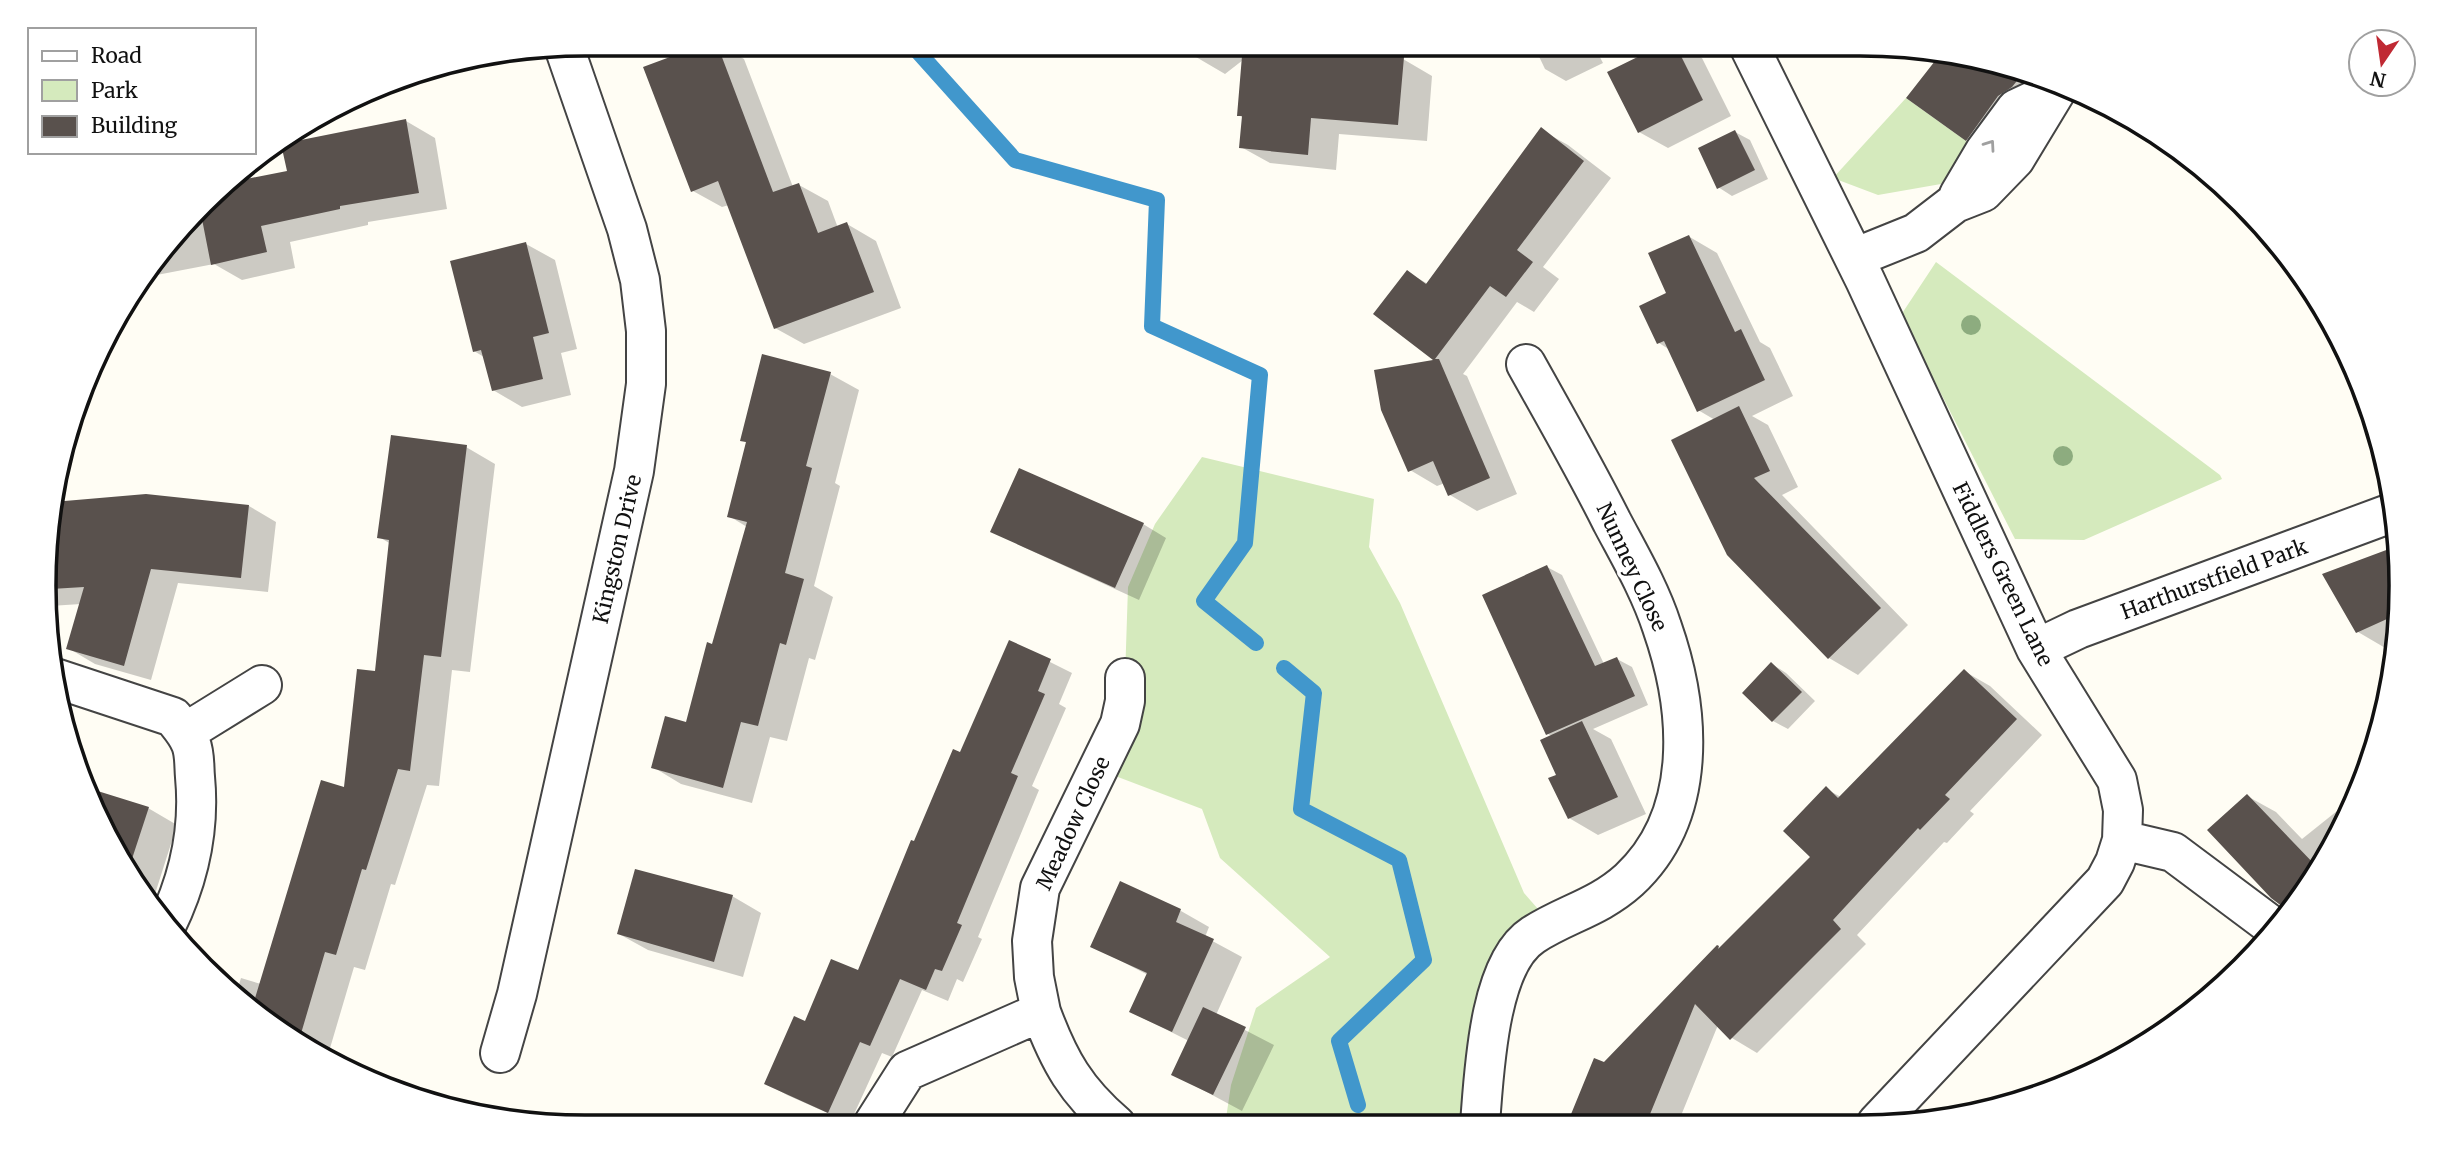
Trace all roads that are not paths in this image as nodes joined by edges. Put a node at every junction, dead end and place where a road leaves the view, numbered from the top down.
1 (1754, 56) edge
2 (567, 57) edge
3 (2055, 93) edge
4 (1854, 258) junction
5 (1526, 364) dead end
6 (2384, 516) edge
7 (2036, 649) junction
8 (1125, 678) dead end
9 (65, 681) edge
10 (262, 685) dead end
11 (186, 732) junction
12 (2122, 840) junction
13 (171, 915) edge
14 (2268, 923) edge
15 (1041, 1012) junction
16 (500, 1053) dead end
17 (1885, 1114) edge
18 (879, 1115) edge
19 (1104, 1115) edge
20 (1481, 1115) edge

1 - 4 street, Fiddlers Green Lane
2 - 16 street, Kingston Drive
3 - 4 street
4 - 7 street, Fiddlers Green Lane
5 - 20 street, Nunney Close
6 - 7 street, Harthurstfield Park
7 - 12 street, Fiddlers Green Lane
8 - 15 street, Meadow Close
9 - 11 street
10 - 11 street
11 - 13 street
12 - 14 street
12 - 17 street, Fiddlers Green Lane
15 - 18 street
15 - 19 street, Meadow Close

